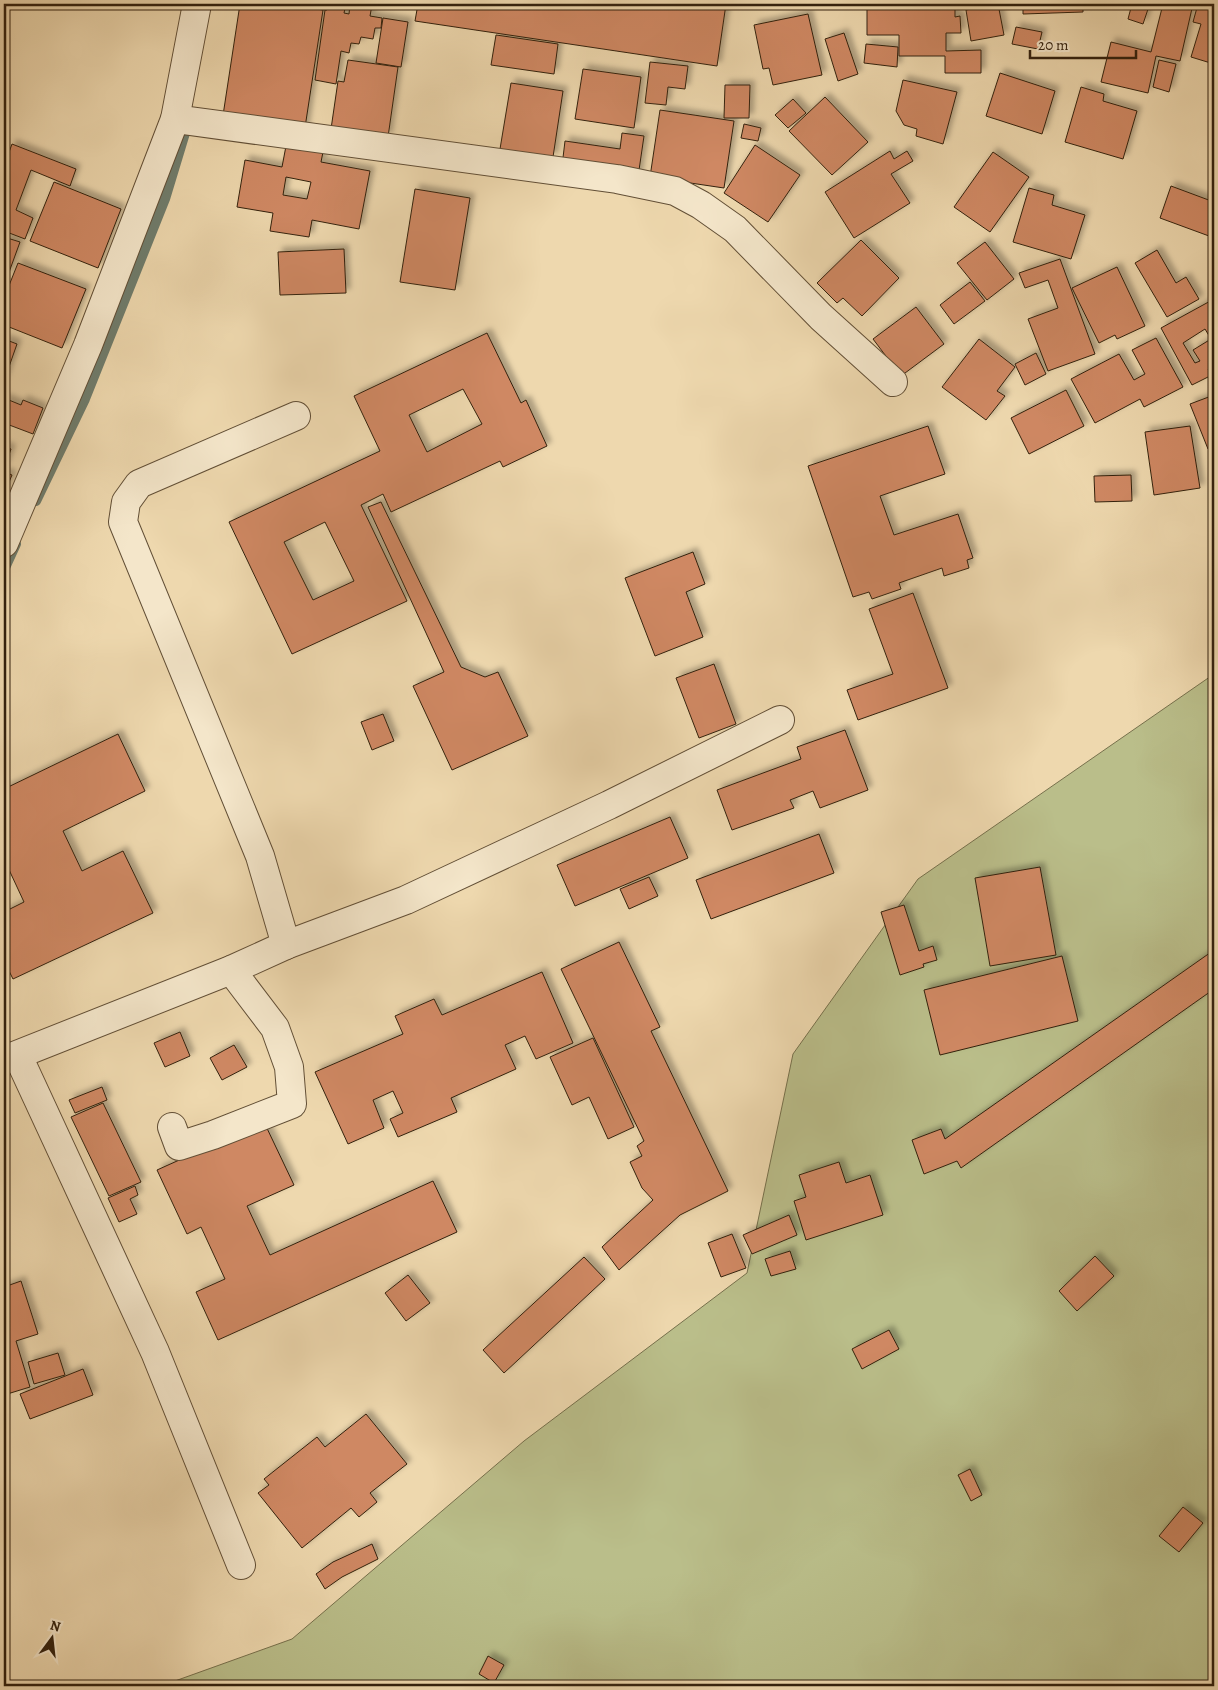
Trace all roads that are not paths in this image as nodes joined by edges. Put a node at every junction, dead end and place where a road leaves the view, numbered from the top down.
1 (197, 4) edge
2 (175, 119) junction
3 (893, 382) dead end
4 (296, 416) dead end
5 (4, 543) edge
6 (780, 720) dead end
7 (286, 945) junction
8 (231, 970) junction
9 (11, 1058) edge
10 (172, 1127) dead end
11 (241, 1565) dead end

1 - 2 street
2 - 3 street
2 - 5 street
4 - 7 street
6 - 7 street
7 - 8 street
8 - 9 street
8 - 10 street
9 - 11 street

